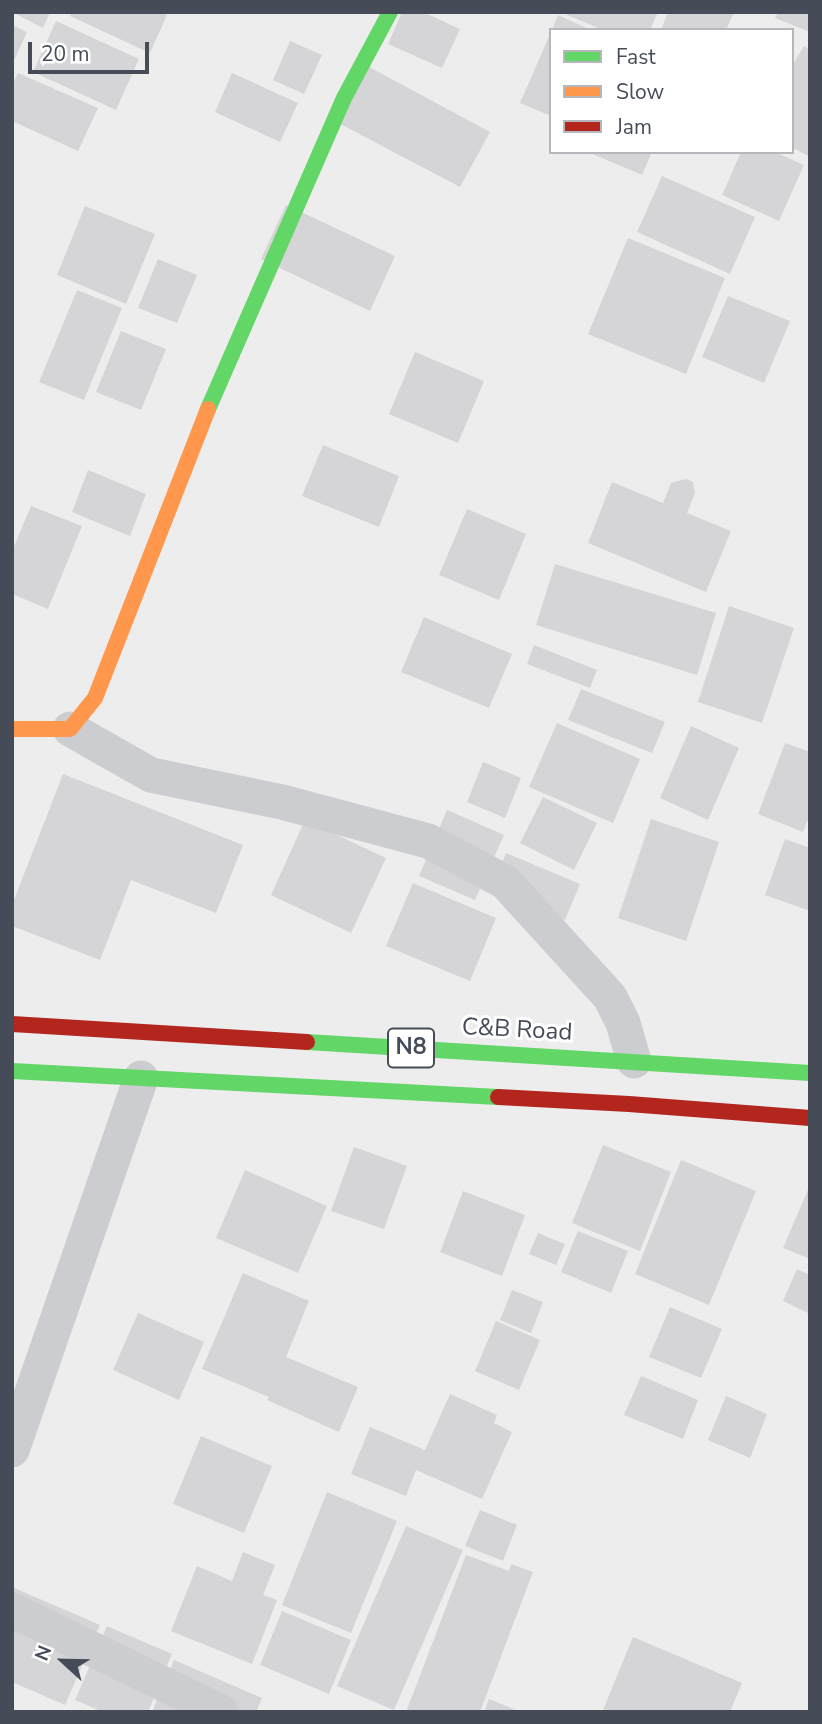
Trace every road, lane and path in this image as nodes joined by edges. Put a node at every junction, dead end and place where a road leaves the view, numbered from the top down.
1 (390, 12) edge
2 (12, 729) edge
3 (70, 729) junction
4 (12, 1024) edge
5 (635, 1061) junction
6 (12, 1071) edge
7 (810, 1073) edge
8 (141, 1078) junction
9 (810, 1118) edge
10 (12, 1450) edge
11 (12, 1610) edge
12 (221, 1712) edge

1 - 3 main road
2 - 3 main road
3 - 5 street
4 - 5 main road, C&B Road / N8
5 - 7 main road, C&B Road / N8
6 - 8 main road, N8
8 - 9 main road, N8
8 - 10 street
11 - 12 street

